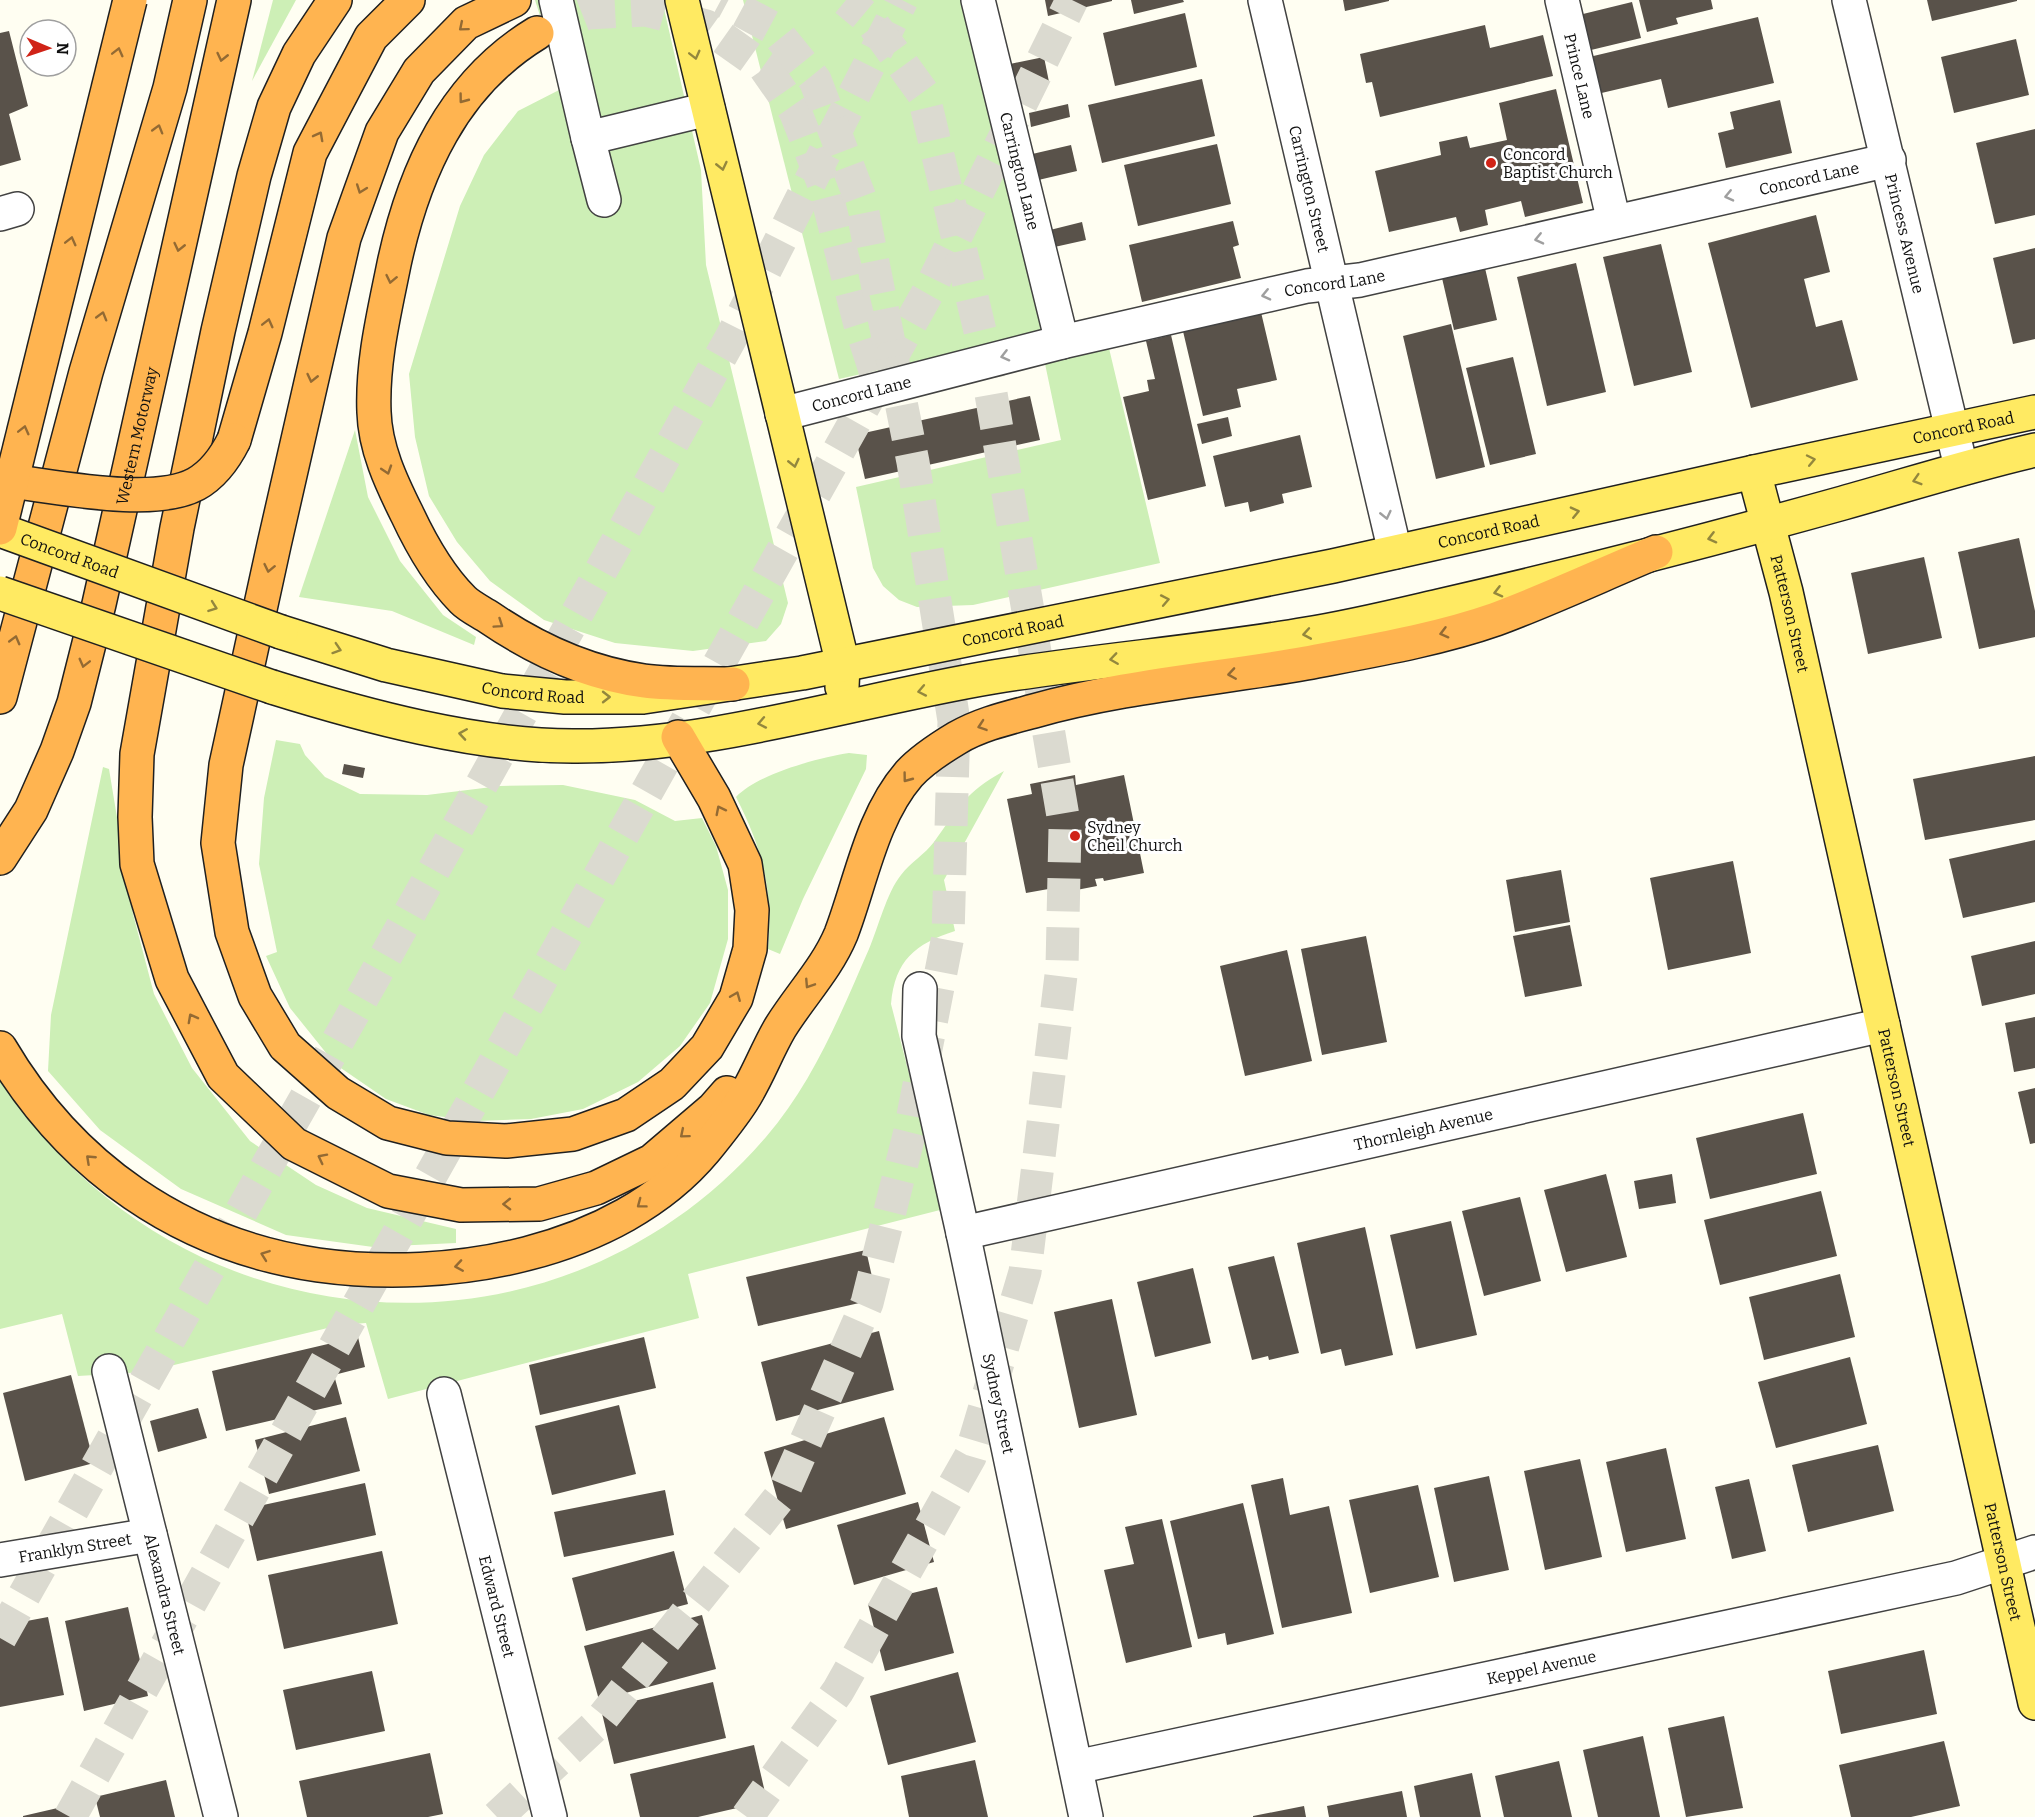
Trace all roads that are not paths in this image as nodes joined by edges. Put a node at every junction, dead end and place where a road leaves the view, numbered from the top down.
1 (130, 0) edge
2 (190, 0) edge
3 (234, 0) edge
4 (335, 0) edge
5 (408, 0) edge
6 (514, 0) edge
7 (556, 0) edge
8 (682, 0) edge
9 (978, 0) edge
10 (1265, 0) edge
11 (1562, 0) edge
12 (1850, 0) edge
13 (537, 33) tunnel mouth
14 (708, 109) junction
15 (588, 138) junction
16 (1889, 160) junction
17 (604, 200) dead end
18 (1614, 222) junction
19 (1332, 282) junction
20 (1062, 342) junction
21 (2035, 412) edge
22 (782, 414) junction
23 (1954, 430) junction
24 (2035, 450) edge
25 (1960, 467) junction
26 (1754, 472) junction
27 (0, 480) edge
28 (1767, 524) junction
29 (0, 529) edge
30 (1395, 552) junction
31 (1656, 552) junction
32 (0, 593) edge
33 (829, 612) junction
34 (902, 653) junction
35 (843, 665) junction
36 (733, 684) junction
37 (0, 697) edge
38 (819, 712) junction
39 (678, 737) junction
40 (0, 858) edge
41 (920, 988) dead end
42 (1883, 1025) junction
43 (780, 1029) junction
44 (0, 1048) edge
45 (963, 1233) junction
46 (109, 1371) dead end
47 (444, 1395) dead end
48 (150, 1535) junction
49 (2035, 1552) edge
50 (0, 1560) edge
51 (2004, 1560) junction
52 (2035, 1703) edge
53 (1076, 1767) junction
54 (221, 1817) edge
55 (550, 1817) edge
56 (1086, 1817) edge

29 -> 1 highway, bridge
37 -> 2 highway
3 -> 40 highway, Western Motorway
43 -> 4 highway
27 -> 5 highway, bridge
6 -> 39 highway
7 - 15 street
8 -> 14 main road
9 - 20 street, Carrington Lane
10 - 19 street, Carrington Street
11 - 18 street, Prince Lane
12 - 16 street, Princess Avenue
13 -> 36 highway
14 - 15 street
14 -> 22 main road
15 - 17 street
16 -> 18 street, Concord Lane
16 - 23 street, Princess Avenue
18 -> 19 street, Concord Lane
19 -> 20 street, Concord Lane
19 -> 30 street, Carrington Street
20 -> 22 street, Concord Lane
21 - 23 main road, Concord Road
22 -> 33 main road
23 - 25 street, Princess Avenue
26 -> 23 main road, Concord Road
24 - 25 main road
25 -> 28 main road
26 - 28 main road, Patterson Street
30 -> 26 main road, Concord Road
28 -> 31 main road
28 - 42 main road, Patterson Street
29 -> 36 main road, Concord Road, bridge
34 -> 30 main road, Concord Road
31 -> 38 main road
31 -> 43 highway
39 -> 32 main road, bridge
33 - 34 main road
33 - 35 main road
34 - 35 main road, Concord Road
35 - 36 main road, Concord Road
35 - 38 main road
38 -> 39 main road
41 - 45 street, Sydney Street
42 - 45 street, Thornleigh Avenue
42 - 51 main road, Patterson Street
43 -> 44 highway
45 - 53 street, Sydney Street
46 - 48 street, Alexandra Street
47 - 55 street, Edward Street
48 - 50 street, Franklyn Street
48 - 54 street, Alexandra Street
49 - 51 street, Keppel Avenue
51 - 52 main road, Patterson Street
51 - 53 street, Keppel Avenue
53 - 56 street, Sydney Street

